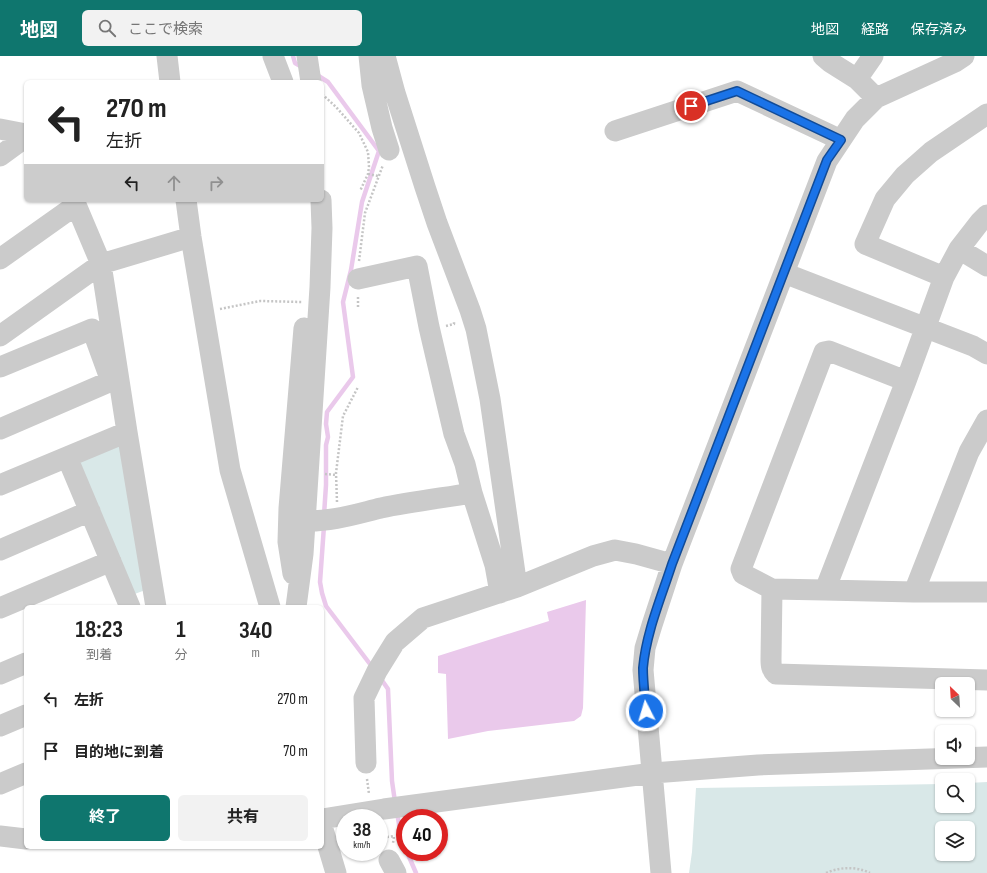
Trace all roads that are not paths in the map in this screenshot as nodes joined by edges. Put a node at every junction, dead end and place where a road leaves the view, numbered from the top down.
1 (166, 56) edge
2 (273, 56) edge
3 (307, 56) edge
4 (369, 56) edge
5 (385, 56) edge
6 (823, 56) edge
7 (874, 56) edge
8 (964, 56) edge
9 (857, 79) junction
10 (170, 80) edge
11 (282, 80) edge
12 (311, 80) edge
13 (876, 98) junction
14 (987, 114) edge
15 (0, 129) edge
16 (615, 131) dead end
17 (24, 134) edge
18 (24, 138) edge
19 (841, 140) junction
20 (389, 150) road end
21 (0, 156) edge
22 (75, 202) edge
23 (186, 202) edge
24 (310, 202) edge
25 (321, 202) edge
26 (987, 215) edge
27 (191, 237) junction
28 (959, 249) junction
29 (0, 259) edge
30 (100, 264) junction
31 (987, 266) edge
32 (784, 273) junction
33 (944, 277) junction
34 (358, 279) road end
35 (925, 327) junction
36 (0, 336) edge
37 (987, 354) edge
38 (0, 367) edge
39 (115, 379) junction
40 (906, 381) junction
41 (987, 420) edge
42 (0, 428) edge
43 (127, 432) junction
44 (67, 457) junction
45 (0, 485) edge
46 (472, 493) junction
47 (90, 511) junction
48 (305, 521) junction
49 (0, 550) edge
50 (111, 561) junction
51 (672, 564) junction
52 (772, 589) junction
53 (508, 590) junction
54 (825, 590) junction
55 (914, 592) junction
56 (987, 592) edge
57 (129, 605) edge
58 (156, 605) edge
59 (269, 605) edge
60 (296, 605) edge
61 (0, 608) edge
62 (24, 664) edge
63 (0, 674) edge
64 (987, 680) edge
65 (24, 716) edge
66 (0, 726) edge
67 (987, 757) edge
68 (366, 763) road end
69 (653, 773) junction
70 (24, 774) edge
71 (0, 784) edge
72 (324, 819) edge
73 (324, 833) edge
74 (0, 836) edge
75 (24, 839) edge
76 (336, 873) edge
77 (661, 873) edge

1 - 10 street
2 - 11 street
3 - 12 street
4 - 20 street
5 - 53 street
6 - 9 street
7 - 9 street
8 - 13 street
9 - 13 street
13 - 19 street
14 - 33 street
15 - 17 street
16 - 19 street
18 - 21 street
19 - 32 street
22 - 29 street
22 - 30 street
23 - 27 street
24 - 60 street
25 - 48 street
26 - 28 street
27 - 30 street
27 - 59 street
28 - 31 street
28 - 33 street
30 - 36 street
30 - 39 street
32 - 35 street
32 - 51 street
33 - 35 street
34 - 46 street
35 - 37 street
35 - 40 street
38 - 39 street
39 - 42 street
39 - 43 street
40 - 52 street
40 - 54 street
41 - 55 street
43 - 44 street
43 - 58 street
44 - 45 street
44 - 47 street
46 - 48 street
46 - 53 street
47 - 49 street
47 - 50 street
48 - 60 street
50 - 57 street
50 - 61 street
51 - 53 street
51 - 69 street
52 - 54 street
52 - 64 street
53 - 68 street
54 - 55 street
55 - 56 street
62 - 63 street
65 - 66 street
67 - 69 street
69 - 72 street
69 - 77 street
70 - 71 street
73 - 76 street
74 - 75 street

